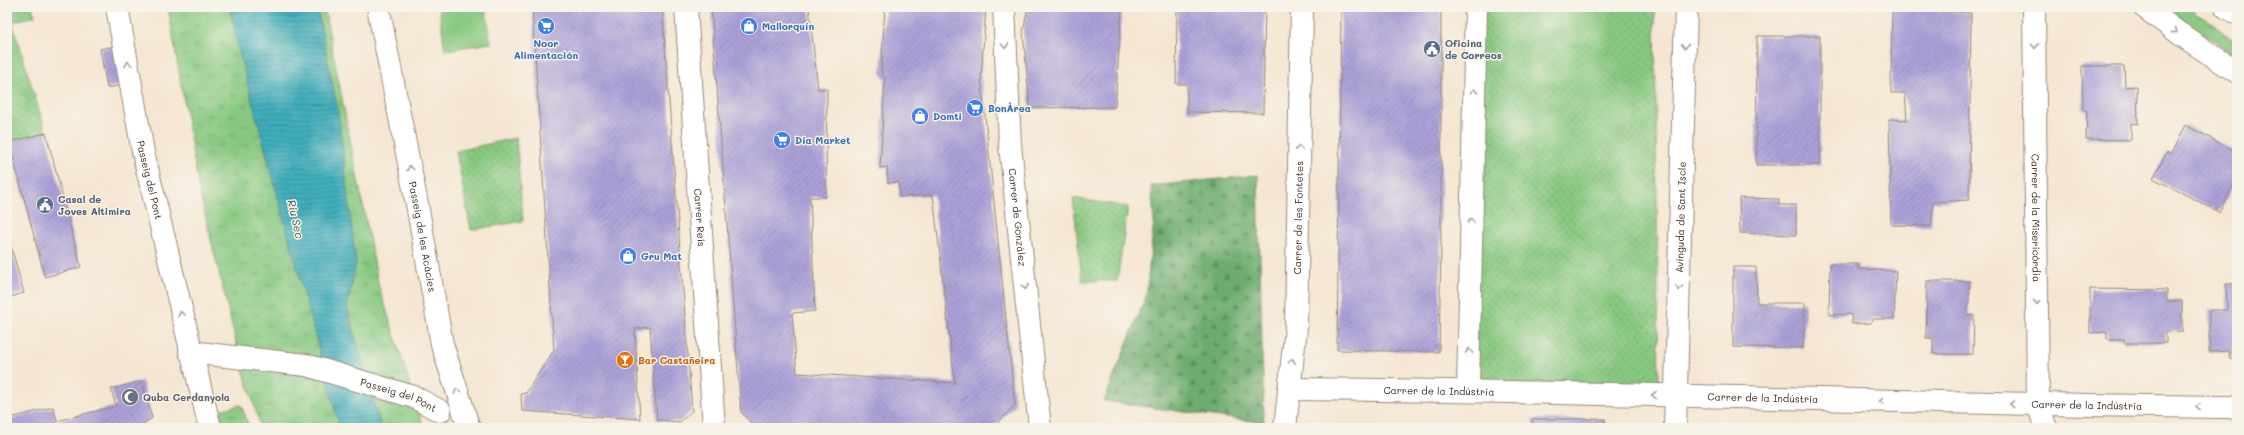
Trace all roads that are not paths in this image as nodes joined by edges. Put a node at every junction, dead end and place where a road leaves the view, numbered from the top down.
1 (117, 7) edge
2 (378, 7) edge
3 (390, 7) edge
4 (686, 7) edge
5 (1004, 7) edge
6 (1302, 7) edge
7 (1476, 7) edge
8 (1686, 7) edge
9 (2034, 7) edge
10 (2144, 7) edge
11 (2226, 7) edge
12 (2237, 13) edge
13 (385, 43) junction
14 (2237, 72) edge
15 (190, 352) junction
16 (1290, 389) junction
17 (1468, 390) junction
18 (1676, 395) junction
19 (2038, 405) junction
20 (2237, 407) edge
21 (440, 411) dead end
22 (210, 428) edge
23 (469, 428) edge
24 (714, 428) edge
25 (1040, 428) edge
26 (1285, 428) edge
27 (1675, 428) edge
28 (2046, 428) edge

15 -> 1 street, Passeig del Pont
2 - 13 street, Passeig de les Acàcies
3 - 13 street, Passeig de les Acàcies
4 - 24 street, Carrer Reis
5 -> 25 street, Carrer de González
16 -> 6 street, Carrer de les Fontetes
17 -> 7 street
8 -> 18 street, Avinguda de Sant Iscle
9 -> 19 street, Carrer de la Misericòrdia
10 -> 14 street
11 - 12 street
23 -> 13 street, Passeig de les Acàcies
15 - 21 street, Passeig del Pont
15 - 22 street, Passeig del Pont
16 - 17 street, Carrer de la Indústria
16 - 26 street, Carrer de les Fontetes
18 -> 17 street, Carrer de la Indústria
19 -> 18 street, Carrer de la Indústria
18 - 27 street, Avinguda de Sant Iscle
20 -> 19 street, Carrer de la Indústria
19 - 28 street, Carrer de la Misericòrdia

